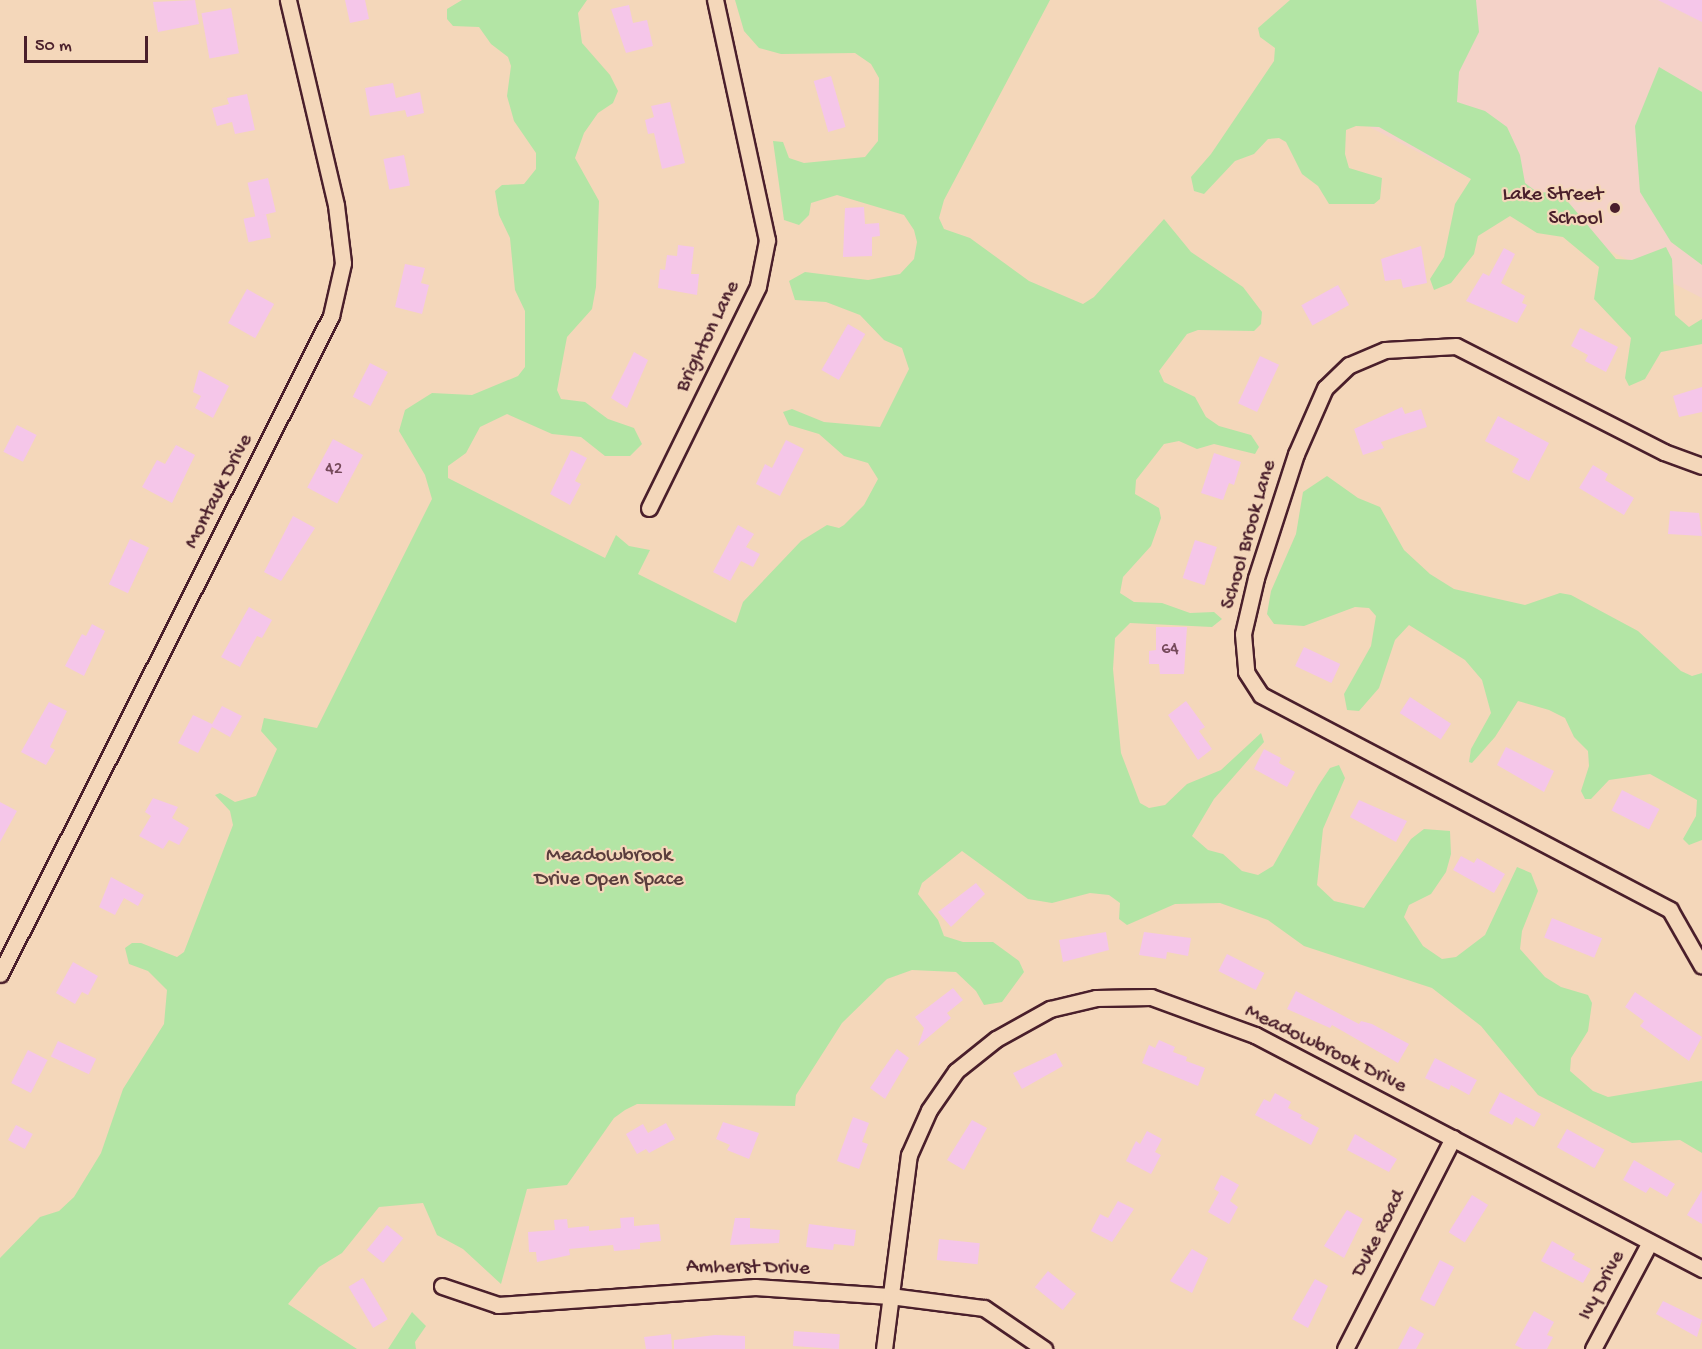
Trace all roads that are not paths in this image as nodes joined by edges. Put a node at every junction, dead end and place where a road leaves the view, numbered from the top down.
1 (288, 0) edge
2 (714, 0) edge
3 (1702, 466) edge
4 (649, 508) dead end
5 (1702, 966) edge
6 (0, 974) edge
7 (1453, 1138) junction
8 (1650, 1242) junction
9 (1702, 1269) edge
10 (442, 1286) dead end
11 (890, 1296) junction
12 (884, 1349) edge
13 (1044, 1349) edge
14 (1345, 1349) edge
15 (1593, 1349) edge

1 - 6 street, Montauk Drive
2 - 4 street, Brighton Lane
3 - 5 street, School Brook Lane
7 - 8 street, Meadowbrook Drive
7 - 11 street, Meadowbrook Drive
7 - 14 street, Duke Road
8 - 9 street, Meadowbrook Drive
8 - 15 street, Ivy Drive
10 - 11 street, Amherst Drive
11 - 12 street, Meadowbrook Drive
11 - 13 street, Amherst Drive

